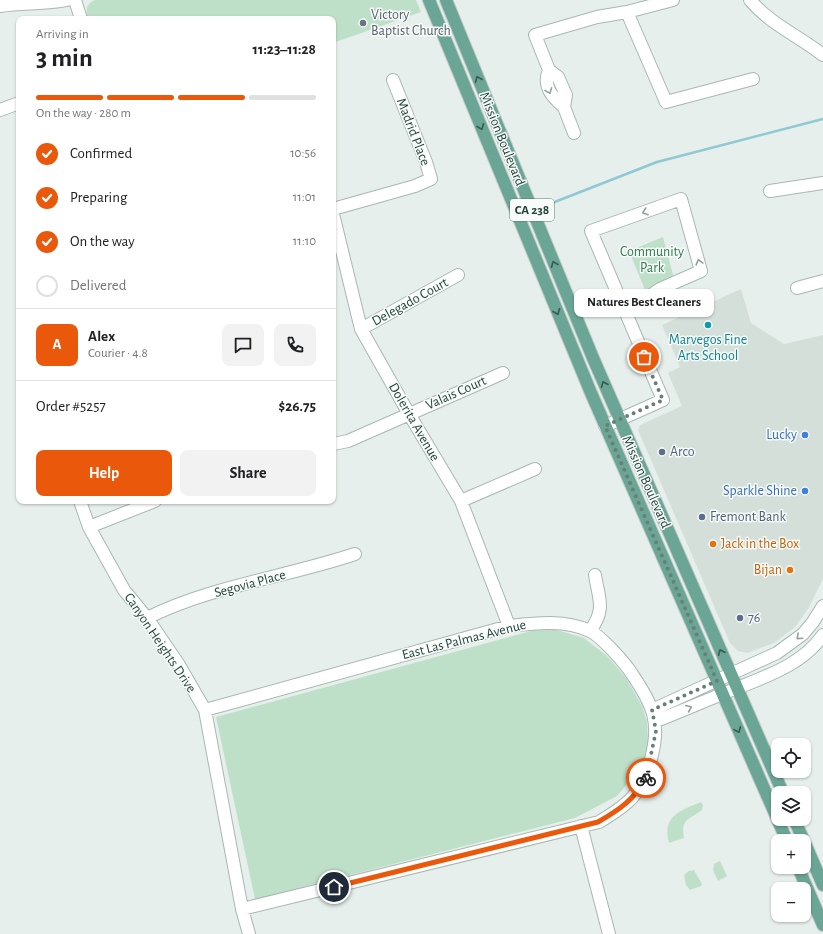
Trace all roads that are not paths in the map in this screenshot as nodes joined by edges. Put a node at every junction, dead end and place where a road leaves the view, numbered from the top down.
1 (67, 0) edge
2 (75, 0) edge
3 (429, 0) edge
4 (446, 0) edge
5 (673, 0) edge
6 (750, 0) edge
7 (0, 6) edge
8 (627, 12) junction
9 (80, 16) edge
10 (823, 55) edge
11 (753, 79) dead end
12 (392, 80) dead end
13 (16, 104) edge
14 (0, 110) edge
15 (574, 134) dead end
16 (823, 183) edge
17 (770, 191) dead end
18 (336, 208) edge
19 (336, 226) edge
20 (458, 275) dead end
21 (823, 281) edge
22 (797, 288) dead end
23 (626, 314) junction
24 (361, 329) junction
25 (503, 372) dead end
26 (409, 414) junction
27 (620, 419) junction
28 (605, 426) junction
29 (336, 443) edge
30 (535, 469) dead end
31 (461, 501) junction
32 (81, 504) edge
33 (148, 504) edge
34 (89, 528) junction
35 (355, 554) dead end
36 (595, 575) dead end
37 (823, 606) edge
38 (147, 618) junction
39 (509, 626) junction
40 (590, 631) junction
41 (823, 635) edge
42 (731, 674) junction
43 (717, 681) junction
44 (737, 688) junction
45 (722, 694) junction
46 (205, 710) junction
47 (654, 716) junction
48 (780, 786) edge
49 (581, 826) junction
50 (784, 834) edge
51 (811, 857) edge
52 (801, 874) edge
53 (823, 885) edge
54 (242, 909) junction
55 (823, 925) edge
56 (249, 934) edge
57 (607, 934) edge

1 - 7 street
2 - 9 street
3 -> 28 main road, Mission Boulevard / CA 238
27 -> 4 main road, Mission Boulevard / CA 238
5 - 8 street
6 - 10 street
8 - 11 street
8 - 15 street
12 - 18 street, Madrid Place
13 - 14 street
16 - 17 street
19 - 24 street, Dolerita Avenue
20 - 24 street, Delegado Court
21 - 22 street
23 -> 23 street
23 - 27 street
24 - 26 street, Dolerita Avenue
25 - 26 street, Valais Court
26 - 29 street, Valais Court
26 - 31 street, Dolerita Avenue
27 - 28 street
42 -> 27 main road, Mission Boulevard / CA 238
28 - 43 main road, Mission Boulevard / CA 238
30 - 31 street
31 - 39 street, Dolerita Avenue
32 - 34 street, Canyon Heights Drive
33 - 34 street
34 - 38 street, Canyon Heights Drive
35 - 38 street, Segovia Place
36 - 40 street
37 -> 42 street
38 - 46 street, Canyon Heights Drive
39 - 40 street, East Las Palmas Avenue
39 - 46 street, East Las Palmas Avenue
40 - 47 street, East Las Palmas Avenue
41 - 44 street
42 - 43 street
42 - 44 main road, Mission Boulevard / CA 238
43 - 45 main road, Mission Boulevard / CA 238
43 - 47 street
44 - 45 street
44 - 48 main road, Mission Boulevard / CA 238
47 -> 45 street
45 -> 50 main road, Mission Boulevard / CA 238
46 - 54 street, Canyon Heights Drive
47 - 49 street
49 - 54 street
49 - 57 street
51 - 53 main road
52 - 55 main road
54 - 56 street, Canyon Heights Drive

